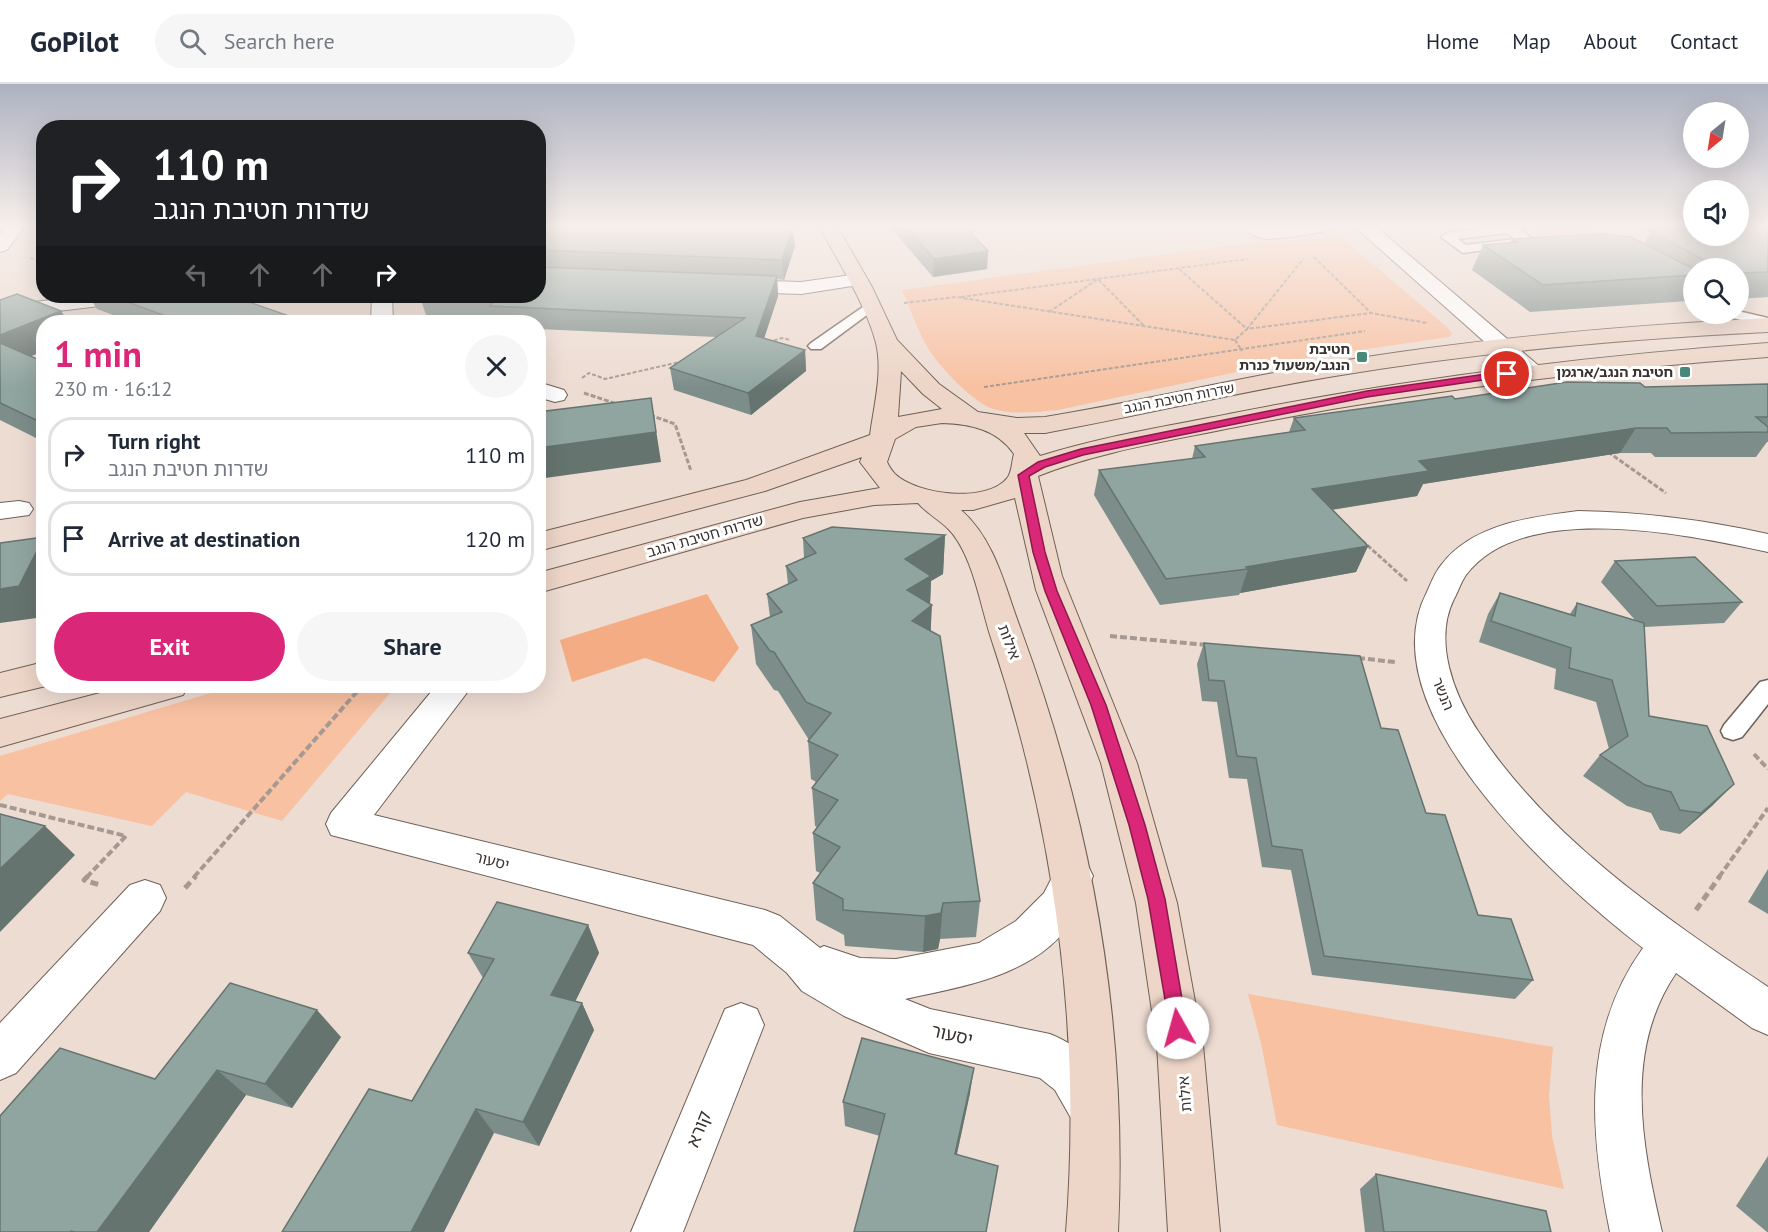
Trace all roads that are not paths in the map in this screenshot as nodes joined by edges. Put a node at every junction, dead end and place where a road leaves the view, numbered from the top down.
1 (858, 280) joint
2 (1425, 280) edge
3 (706, 285) edge
4 (75, 303) edge
5 (870, 306) junction
6 (0, 312) edge
7 (1749, 318) edge
8 (1768, 323) edge
9 (887, 343) junction
10 (816, 346) road end
11 (1502, 346) junction
12 (1768, 350) edge
13 (1531, 371) junction
14 (977, 419) junction
15 (883, 437) junction
16 (1025, 473) junction
17 (919, 497) junction
18 (546, 540) edge
19 (1766, 545) edge
20 (546, 581) edge
21 (36, 676) edge
22 (0, 685) edge
23 (1768, 688) edge
24 (146, 693) edge
25 (449, 693) edge
26 (1733, 731) dead end
27 (0, 733) edge
28 (1073, 876) junction
29 (145, 898) road end
30 (1671, 945) junction
31 (802, 959) junction
32 (1768, 1013) edge
33 (741, 1025) dead end
34 (0, 1057) edge
35 (1093, 1110) junction
36 (657, 1232) edge
37 (1092, 1232) edge
38 (1194, 1232) edge
39 (1636, 1232) edge

1 - 3 street
1 - 5 main road
2 - 11 street
4 - 6 street
5 - 9 main road
5 - 10 lane
7 - 8 lane
8 - 11 main road, שדרות חטיבת הנגב
9 - 14 main road
9 - 15 main road
11 - 13 street
11 - 14 main road, שדרות חטיבת הנגב
12 - 13 main road
13 - 16 main road
14 - 15 main road
14 - 16 main road
15 - 17 main road
15 - 18 main road
16 - 17 main road
16 - 38 main road, אילות
17 - 20 main road, שדרות חטיבת הנגב
17 - 28 main road, אילות
19 - 30 street, הנשר
21 - 22 main road
23 - 26 lane
24 - 27 main road
25 - 31 street, יסעור
28 - 31 street, יסעור
28 - 35 main road, אילות
29 - 34 street
30 - 32 street, הנשר
30 - 39 street
31 - 35 street, יסעור
33 - 36 street, קורא
35 - 37 main road, אילות

